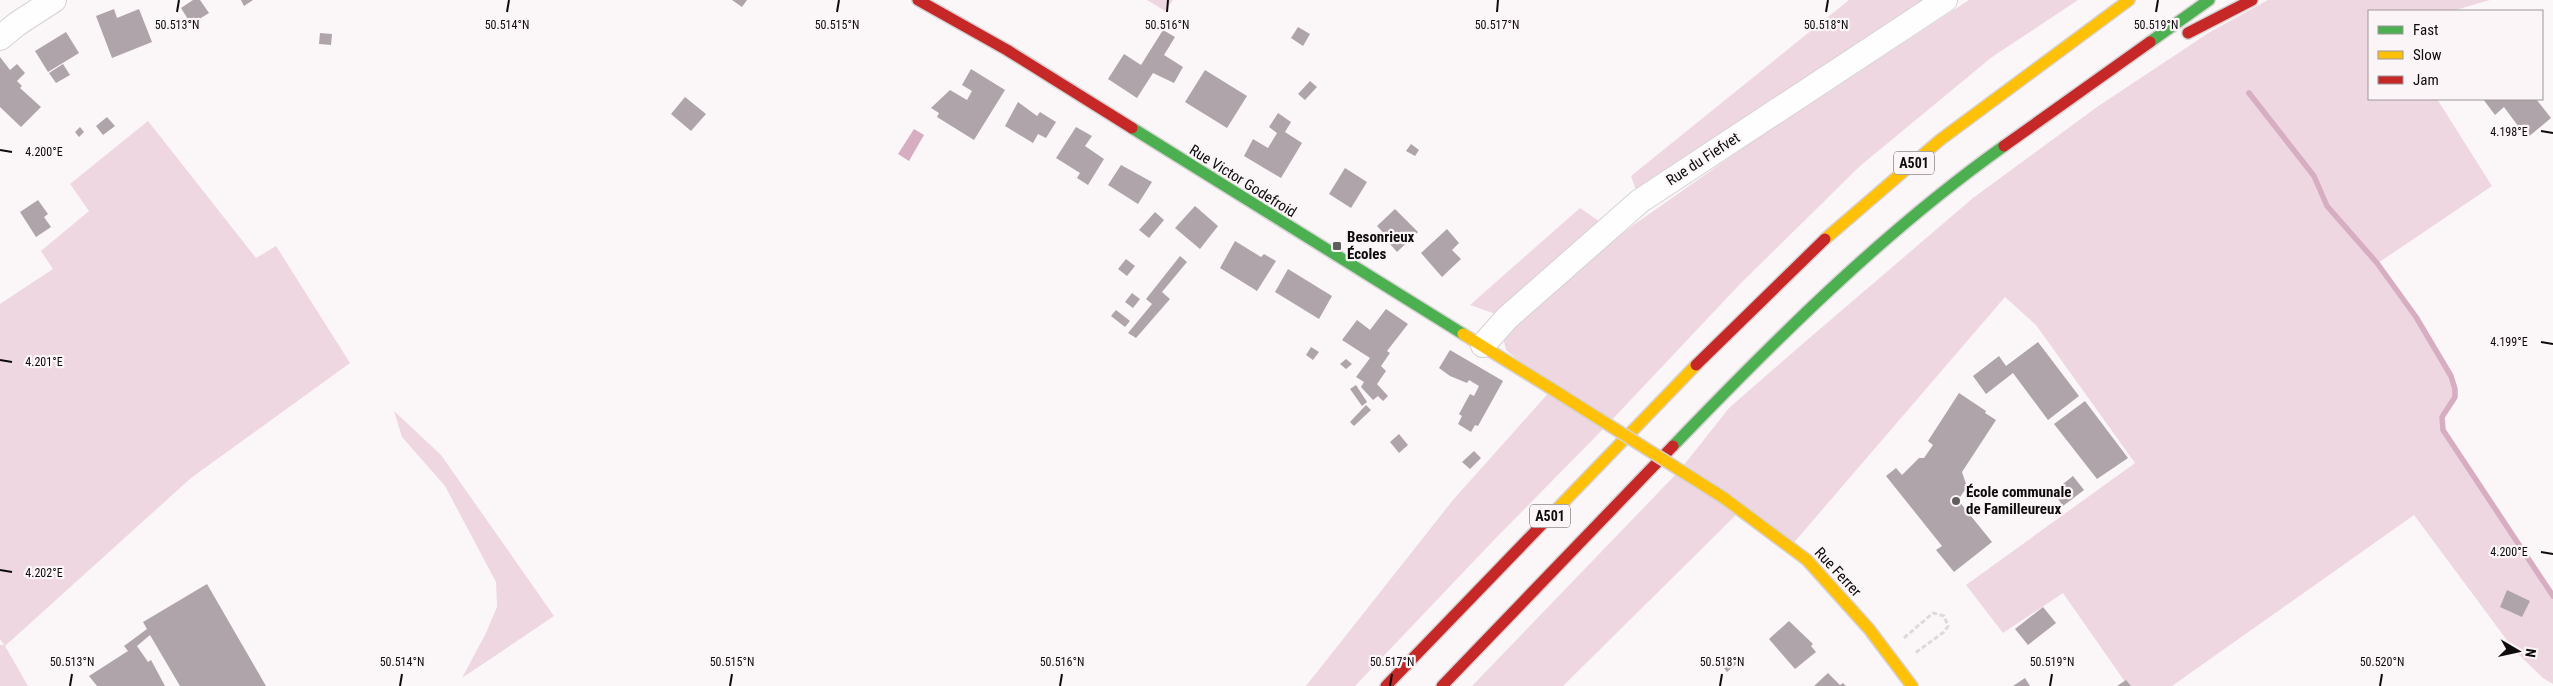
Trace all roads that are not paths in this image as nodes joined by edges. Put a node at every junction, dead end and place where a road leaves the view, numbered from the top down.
1 (54, 0) edge
2 (918, 0) edge
3 (1945, 0) edge
4 (2129, 0) edge
5 (2209, 0) edge
6 (2252, 0) edge
7 (0, 38) edge
8 (2178, 39) dead end
9 (2161, 49) dead end
10 (2044, 116) junction
11 (1483, 345) junction
12 (1552, 389) joint
13 (1386, 686) edge
14 (1442, 686) edge
15 (1912, 686) edge

1 - 7 street
2 - 11 main road, Rue Victor Godefroid
3 - 11 street, Rue du Fiefvet
4 - 13 main road, A501
5 - 10 main road, A501
6 - 8 main road
9 - 10 main road
10 - 14 main road, A501
11 - 12 main road, Rue Victor Godefroid
12 - 15 main road, Rue Ferrer, bridge

